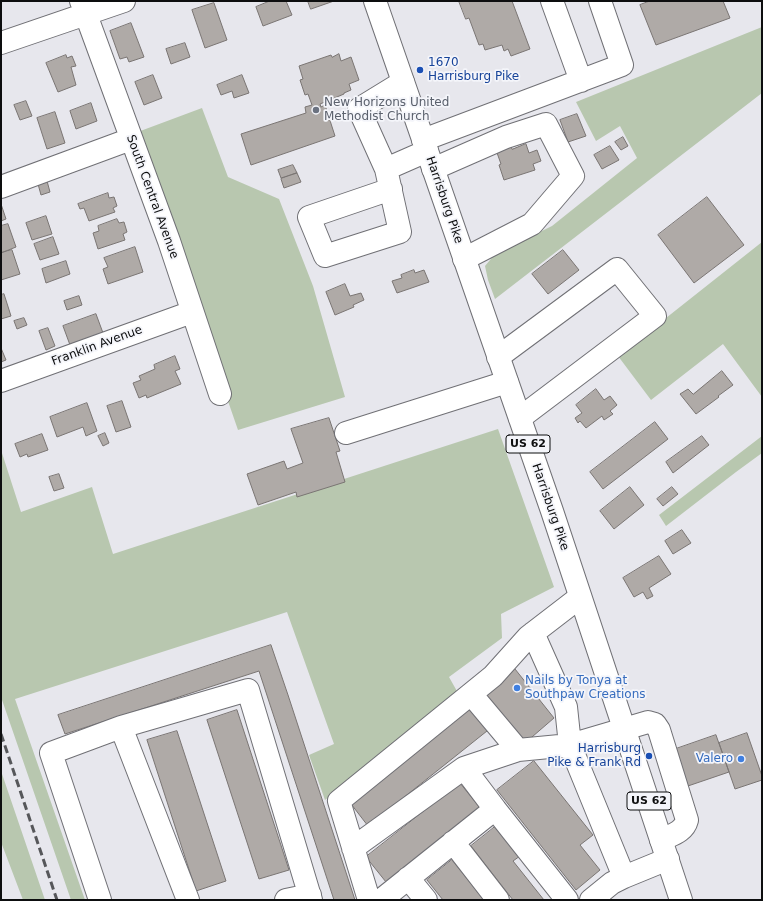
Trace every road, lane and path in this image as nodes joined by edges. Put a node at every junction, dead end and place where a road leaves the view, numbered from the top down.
1 (124, 1) edge
2 (375, 1) edge
3 (552, 1) edge
4 (600, 1) edge
5 (83, 8) edge
6 (1, 43) edge
7 (581, 81) junction
8 (403, 82) junction
9 (131, 139) junction
10 (428, 153) junction
11 (1, 187) edge
12 (464, 259) junction
13 (192, 312) junction
14 (498, 357) junction
15 (1, 381) edge
16 (507, 382) junction
17 (220, 394) dead end
18 (520, 418) junction
19 (346, 433) dead end
20 (580, 596) junction
21 (534, 633) junction
22 (471, 694) junction
23 (121, 727) junction
24 (624, 729) junction
25 (570, 744) junction
26 (518, 750) junction
27 (464, 768) junction
28 (495, 809) junction
29 (453, 842) junction
30 (353, 848) junction
31 (665, 849) junction
32 (408, 878) junction
33 (618, 886) edge
34 (311, 897) edge
35 (100, 900) edge
36 (188, 900) edge
37 (286, 900) edge
38 (369, 900) edge
39 (381, 900) edge
40 (426, 900) edge
41 (498, 900) edge
42 (567, 900) edge
43 (591, 900) edge
44 (682, 900) edge

1 - 5 main road
2 - 8 main road, Harrisburg Pike / US 62
3 - 7 main road
4 - 7 main road
5 - 6 main road
5 - 9 main road, South Central Avenue
7 - 10 main road
8 - 10 main road, Harrisburg Pike / US 62
8 - 10 main road
9 - 11 main road
9 - 13 main road, South Central Avenue
10 - 12 main road, Harrisburg Pike / US 62
10 - 12 main road
12 - 14 main road, Harrisburg Pike / US 62
13 - 15 main road, Franklin Avenue
13 - 17 main road, South Central Avenue
14 - 16 main road, Harrisburg Pike / US 62
14 - 18 main road
16 - 18 main road, Harrisburg Pike / US 62
16 - 19 main road
18 - 20 main road, Harrisburg Pike / US 62
20 - 21 main road
20 - 24 main road, Harrisburg Pike / US 62
21 - 22 main road
21 - 25 main road
22 - 26 main road
22 - 30 main road
23 - 34 main road
23 - 35 main road
23 - 36 main road
24 - 25 main road
24 - 31 main road, Harrisburg Pike / US 62
24 - 31 main road
25 - 26 main road
25 - 33 main road
26 - 27 main road
27 - 28 main road
27 - 30 main road
28 - 29 main road
28 - 42 main road
29 - 32 main road
29 - 41 main road
30 - 38 main road
31 - 33 main road
31 - 44 main road, Harrisburg Pike / US 62
32 - 39 main road
32 - 40 main road
33 - 43 main road
34 - 37 main road

